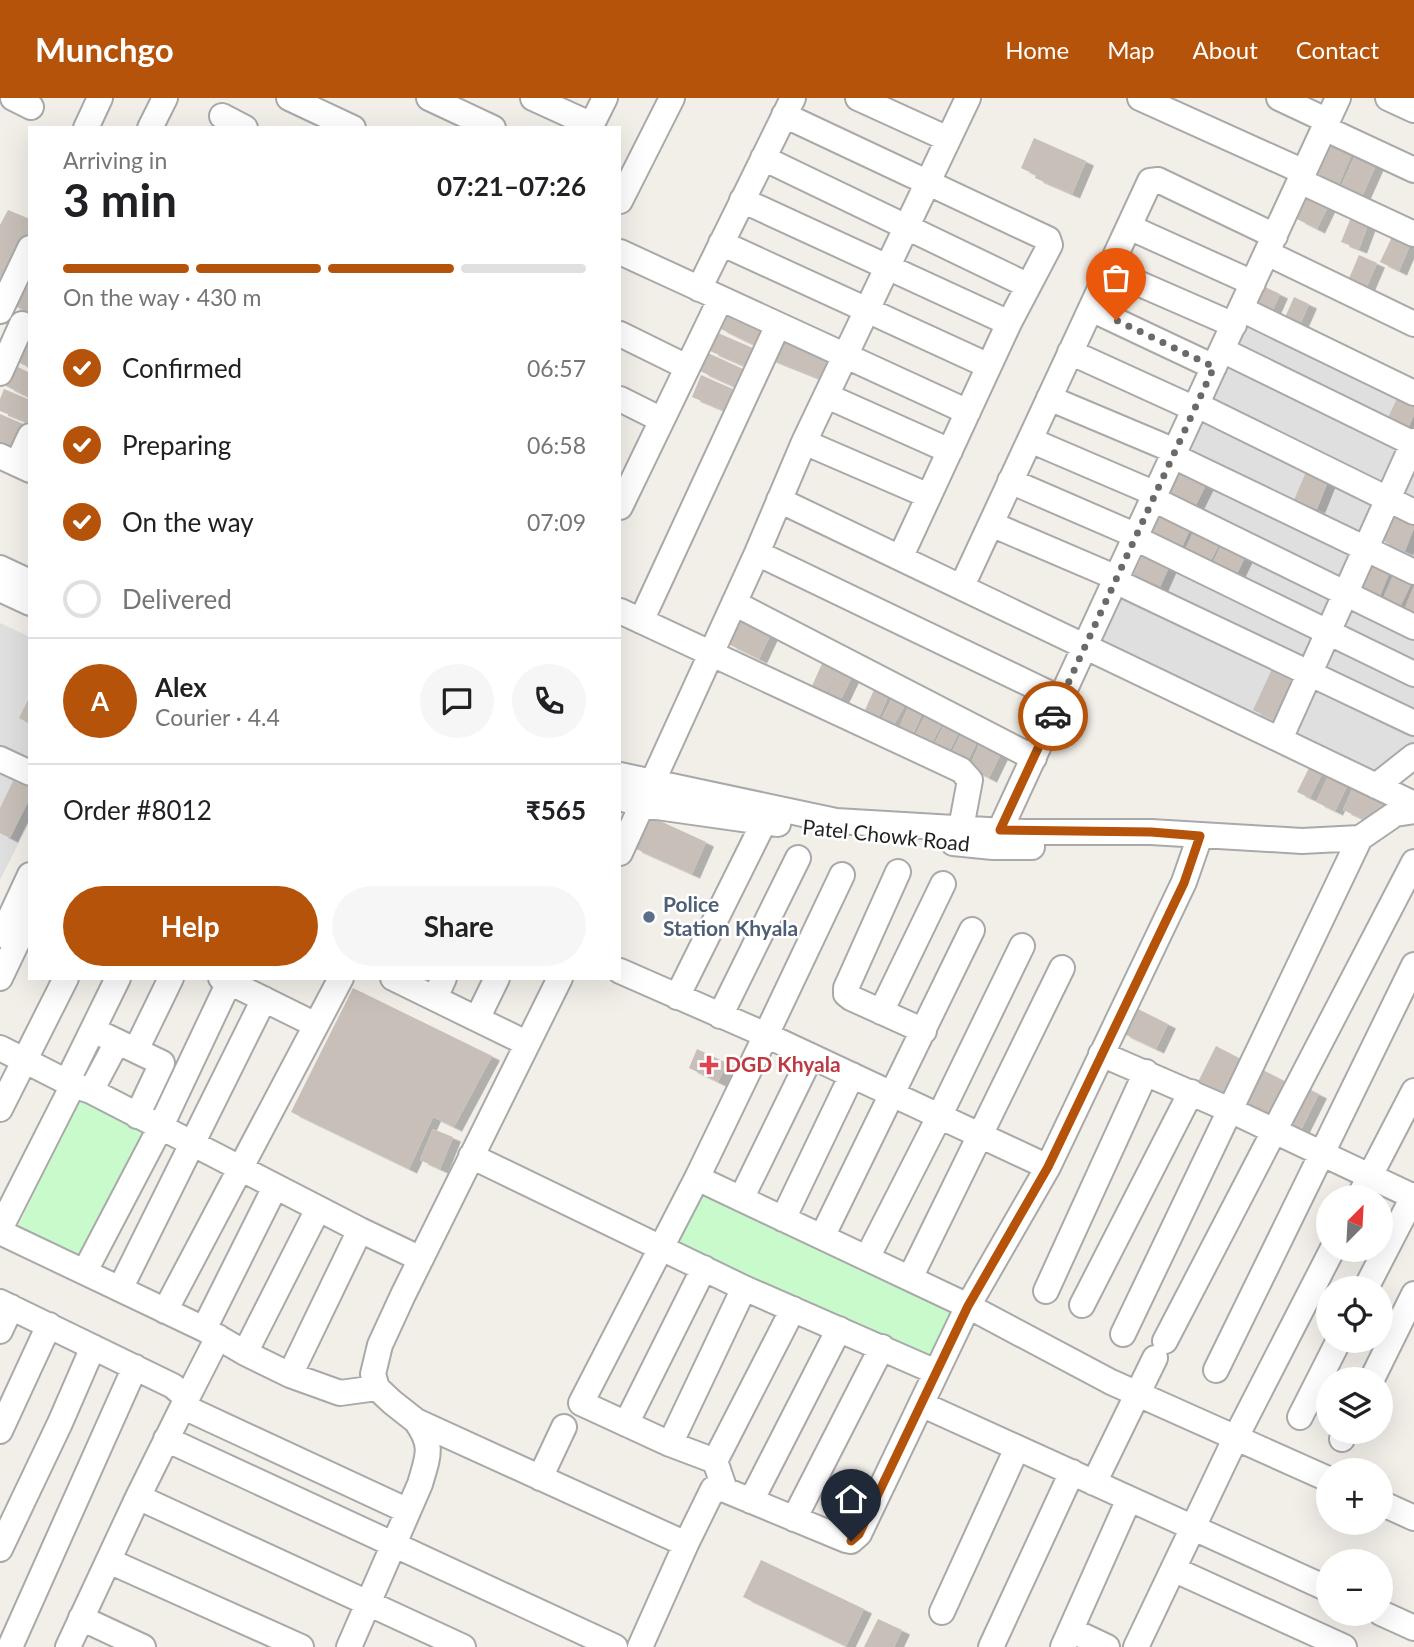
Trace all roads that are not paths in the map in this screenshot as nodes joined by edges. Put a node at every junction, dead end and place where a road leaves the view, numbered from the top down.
1 (100, 98) edge
2 (165, 98) edge
3 (289, 98) edge
4 (429, 98) edge
5 (533, 98) edge
6 (605, 98) edge
7 (672, 98) edge
8 (858, 98) edge
9 (968, 98) edge
10 (1140, 98) edge
11 (1279, 98) edge
12 (1338, 98) edge
13 (1388, 98) edge
14 (788, 106) edge
15 (1189, 108) edge
16 (1414, 110) edge
17 (313, 112) edge
18 (222, 116) dead end
19 (1326, 125) junction
20 (87, 126) edge
21 (151, 126) edge
22 (241, 126) edge
23 (348, 126) edge
24 (489, 126) edge
25 (591, 126) edge
26 (948, 139) junction
27 (763, 158) junction
28 (1414, 170) edge
29 (1302, 176) junction
30 (928, 182) junction
31 (621, 199) edge
32 (742, 200) junction
33 (1129, 227) junction
34 (906, 228) junction
35 (1414, 234) edge
36 (721, 243) junction
37 (1271, 244) junction
38 (28, 252) edge
39 (621, 252) edge
40 (888, 267) junction
41 (1108, 270) junction
42 (1253, 283) junction
43 (1027, 285) junction
44 (709, 295) junction
45 (1091, 309) junction
46 (867, 311) junction
47 (0, 312) edge
48 (1237, 317) junction
49 (1009, 323) junction
50 (1414, 324) edge
51 (778, 325) junction
52 (26, 326) edge
53 (621, 334) edge
54 (1070, 352) junction
55 (846, 355) junction
56 (1218, 358) junction
57 (989, 366) junction
58 (687, 367) junction
59 (0, 373) edge
60 (1414, 393) edge
61 (827, 396) junction
62 (1049, 398) junction
63 (621, 400) edge
64 (1196, 407) junction
65 (968, 412) junction
66 (662, 420) junction
67 (28, 440) edge
68 (1030, 440) junction
69 (804, 442) junction
70 (1414, 443) edge
71 (950, 451) junction
72 (1174, 453) junction
73 (16, 463) edge
74 (1010, 481) junction
75 (929, 496) junction
76 (1154, 497) junction
77 (1388, 499) junction
78 (779, 500) junction
79 (621, 506) edge
80 (1414, 512) edge
81 (991, 524) junction
82 (1136, 537) junction
83 (1366, 548) junction
84 (757, 553) junction
85 (901, 556) junction
86 (0, 568) edge
87 (1414, 572) edge
88 (1116, 580) junction
89 (28, 581) edge
90 (962, 586) junction
91 (0, 589) edge
92 (1346, 592) junction
93 (28, 602) edge
94 (734, 603) junction
95 (630, 616) edge
96 (1414, 627) edge
97 (1328, 631) junction
98 (1086, 645) junction
99 (710, 654) junction
100 (1309, 673) junction
101 (1414, 674) edge
102 (1061, 699) junction
103 (1414, 723) edge
104 (1280, 739) junction
105 (1414, 756) edge
106 (1034, 758) junction
107 (0, 759) edge
108 (28, 772) edge
109 (621, 776) edge
110 (1376, 786) junction
111 (638, 795) edge
112 (1414, 804) edge
113 (1414, 811) edge
114 (764, 822) junction
115 (961, 828) junction
116 (1000, 830) junction
117 (1189, 835) junction
118 (1360, 838) junction
119 (621, 850) edge
120 (798, 858) dead end
121 (1414, 862) edge
122 (898, 872) dead end
123 (842, 875) dead end
124 (28, 883) edge
125 (943, 884) dead end
126 (28, 919) edge
127 (971, 930) dead end
128 (0, 939) edge
129 (1022, 946) dead end
130 (1414, 965) edge
131 (1062, 968) dead end
132 (621, 971) edge
133 (0, 978) edge
134 (64, 980) edge
135 (117, 980) edge
136 (170, 980) edge
137 (225, 980) edge
138 (340, 980) edge
139 (403, 980) edge
140 (496, 980) edge
141 (559, 980) edge
142 (440, 988) edge
143 (677, 997) junction
144 (264, 999) junction
145 (881, 1012) junction
146 (720, 1016) junction
147 (477, 1019) junction
148 (316, 1026) junction
149 (93, 1030) junction
150 (924, 1031) junction
151 (766, 1035) junction
152 (526, 1043) junction
153 (126, 1046) junction
154 (0, 1048) edge
155 (1101, 1054) junction
156 (811, 1056) junction
157 (24, 1061) junction
158 (162, 1063) junction
159 (1146, 1072) junction
160 (185, 1074) junction
161 (852, 1075) junction
162 (77, 1086) junction
163 (1414, 1091) edge
164 (1191, 1092) junction
165 (892, 1096) junction
166 (0, 1109) edge
167 (1230, 1110) junction
168 (137, 1116) junction
169 (939, 1117) junction
170 (160, 1128) junction
171 (1275, 1131) junction
172 (981, 1137) junction
173 (193, 1145) junction
174 (1321, 1153) junction
175 (471, 1156) junction
176 (1048, 1167) junction
177 (241, 1168) junction
178 (697, 1178) junction
179 (1361, 1185) edge
180 (1365, 1185) edge
181 (275, 1186) junction
182 (1393, 1192) edge
183 (1414, 1196) edge
184 (741, 1199) junction
185 (318, 1209) junction
186 (783, 1219) junction
187 (360, 1230) junction
188 (822, 1237) junction
189 (2, 1238) edge
190 (660, 1248) junction
191 (867, 1258) junction
192 (421, 1259) junction
193 (1326, 1262) edge
194 (704, 1268) junction
195 (85, 1272) junction
196 (1372, 1276) edge
197 (910, 1278) junction
198 (744, 1288) junction
199 (120, 1289) junction
200 (1046, 1291) dead end
201 (1414, 1294) edge
202 (6, 1304) edge
203 (1082, 1305) dead end
204 (968, 1306) junction
205 (793, 1309) junction
206 (165, 1311) junction
207 (49, 1325) junction
208 (839, 1329) junction
209 (0, 1331) edge
210 (211, 1333) junction
211 (1123, 1334) dead end
212 (93, 1347) junction
213 (882, 1347) junction
214 (245, 1353) junction
215 (1332, 1353) edge
216 (135, 1367) junction
217 (1377, 1367) edge
218 (1216, 1370) dead end
219 (936, 1372) junction
220 (290, 1375) junction
221 (377, 1388) junction
222 (1139, 1393) junction
223 (185, 1403) junction
224 (921, 1404) junction
225 (1300, 1417) dead end
226 (416, 1422) junction
227 (626, 1424) junction
228 (564, 1427) dead end
229 (0, 1432) edge
230 (1236, 1437) junction
231 (166, 1439) junction
232 (670, 1444) junction
233 (1017, 1448) junction
234 (715, 1461) junction
235 (1316, 1474) edge
236 (540, 1478) junction
237 (1083, 1478) junction
238 (725, 1490) junction
239 (138, 1497) junction
240 (1129, 1499) junction
241 (751, 1501) junction
242 (1393, 1508) edge
243 (408, 1511) junction
244 (1414, 1518) edge
245 (794, 1519) junction
246 (1192, 1527) junction
247 (394, 1544) junction
248 (686, 1544) junction
249 (0, 1549) edge
250 (109, 1561) junction
251 (1173, 1569) junction
252 (1316, 1584) edge
253 (368, 1603) junction
254 (942, 1612) dead end
255 (81, 1618) junction
256 (1393, 1618) edge
257 (1414, 1628) edge
258 (1067, 1638) edge
259 (9, 1647) edge
260 (68, 1647) edge
261 (143, 1647) edge
262 (302, 1647) edge
263 (349, 1647) edge
264 (463, 1647) edge
265 (615, 1647) edge
266 (640, 1647) edge
267 (991, 1647) edge
268 (1105, 1647) edge
269 (1136, 1647) edge
270 (1344, 1647) edge

1 - 20 street
2 - 21 street
3 - 17 street
4 - 24 street
5 - 25 street
6 - 25 street
7 - 31 street
8 - 26 street
9 - 26 street
10 - 15 street
11 - 19 street
12 - 19 street
13 - 16 street
14 - 27 street
14 - 30 street
15 - 29 street
17 - 23 street
18 - 22 street
19 - 28 street
19 - 29 street
26 - 30 street
27 - 32 street
27 - 34 street
29 - 35 street
29 - 37 street
30 - 34 street
30 - 43 street
32 - 36 street
32 - 40 street
33 - 37 street
33 - 41 street
33 - 42 street
34 - 40 street
34 - 43 street
36 - 44 street
36 - 46 street
37 - 42 street
37 - 50 street
38 - 47 street
39 - 44 street
40 - 46 street
40 - 49 street
41 - 45 street
41 - 48 street
42 - 48 street
43 - 49 street
44 - 51 street
44 - 58 street
45 - 54 street
45 - 56 street
46 - 55 street
46 - 57 street
47 - 52 street
48 - 56 street
48 - 60 street
49 - 57 street
51 - 55 street
51 - 95 street
52 - 59 street
53 - 58 street
54 - 62 street
54 - 64 street
55 - 61 street
55 - 65 street
56 - 64 street
56 - 70 street
57 - 65 street
58 - 66 street
61 - 69 street
61 - 71 street
62 - 68 street
62 - 72 street
63 - 66 street
64 - 72 street
64 - 77 street
65 - 71 street
66 - 79 street
67 - 73 street
68 - 74 street
68 - 76 street
69 - 75 street
69 - 78 street
70 - 77 street
71 - 75 street
72 - 76 street
72 - 83 street
74 - 81 street
74 - 82 street
75 - 85 street
76 - 82 street
76 - 92 street
77 - 80 street
77 - 83 street
78 - 84 street
78 - 85 street
81 - 88 street
81 - 90 street
82 - 88 street
82 - 97 street
83 - 87 street
83 - 92 street
84 - 94 street
84 - 102 street
85 - 90 street
86 - 89 street
88 - 98 street
88 - 100 street
90 - 98 street
91 - 93 street
92 - 96 street
92 - 97 street
94 - 99 street
94 - 106 street
95 - 99 street
97 - 100 street
97 - 101 street
98 - 102 street
98 - 104 street
99 - 111 street
99 - 115 street
100 - 103 street
100 - 104 street
102 - 106 street
104 - 110 street
105 - 110 street
106 - 116 street
107 - 108 street
109 - 111 street, Patel Chowk Road
110 - 112 street
111 - 114 street, Patel Chowk Road
111 - 115 street, Patel Chowk Road
111 - 119 street
113 - 118 street
114 - 117 street, Patel Chowk Road
114 - 143 street
115 - 116 street, Patel Chowk Road
116 - 117 street, Patel Chowk Road
117 - 118 street
117 - 155 street
118 - 167 street
120 - 146 street
121 - 171 street
122 - 145 street
123 - 151 street
124 - 128 street
125 - 145 street
126 - 133 street
127 - 150 street
129 - 169 street
130 - 174 street
131 - 172 street
132 - 143 street
134 - 157 street
135 - 149 street
136 - 153 street
137 - 144 street
137 - 160 street
138 - 148 street
139 - 142 street
140 - 147 street
141 - 152 street
142 - 147 street
143 - 146 street
144 - 148 street
144 - 173 street
145 - 150 street
146 - 151 street
147 - 152 street
148 - 177 street
149 - 153 street
149 - 162 street
150 - 165 street
151 - 156 street
151 - 178 street
152 - 175 street
153 - 158 street
153 - 162 street
154 - 157 street
155 - 159 street
155 - 176 street
156 - 161 street
156 - 184 street
157 - 162 street
157 - 166 street
158 - 160 street
158 - 168 street
159 - 164 street
159 - 200 street
160 - 170 street
161 - 165 street
161 - 186 street
162 - 168 street
162 - 189 street
163 - 180 street
164 - 167 street
164 - 203 street
165 - 169 street
165 - 188 street
167 - 171 street
167 - 211 street
168 - 170 street
169 - 172 street
169 - 191 street
170 - 173 street
170 - 195 street
171 - 174 street
171 - 222 street
172 - 176 street
172 - 197 street
173 - 177 street
173 - 199 street
174 - 179 street
174 - 218 street
175 - 190 street
175 - 192 street
176 - 204 street
177 - 181 street
177 - 206 street
178 - 184 street
178 - 190 street
181 - 185 street
181 - 210 street
182 - 183 street
183 - 196 street
184 - 186 street
185 - 187 street
185 - 214 street
186 - 188 street
187 - 192 street
187 - 220 street
188 - 191 street
189 - 195 street
190 - 194 street
190 - 227 street
191 - 197 street
192 - 221 street
193 - 230 street
194 - 198 street
194 - 227 street
195 - 199 street
197 - 204 street
198 - 205 street
198 - 232 street
199 - 206 street
201 - 217 street
202 - 207 street
202 - 209 street
204 - 219 street
204 - 222 street
205 - 208 street
205 - 234 street
206 - 210 street
207 - 212 street
207 - 229 street
208 - 213 street
208 - 241 street
210 - 214 street
210 - 223 street
212 - 216 street
212 - 249 street
213 - 219 street
213 - 245 street
214 - 220 street
215 - 225 street
216 - 223 street
216 - 259 street
219 - 224 street
220 - 221 street
221 - 226 street
222 - 230 street
222 - 237 street
223 - 231 street
223 - 243 street
224 - 233 street
224 - 245 street
226 - 236 street
226 - 243 street
227 - 232 street
228 - 236 street
230 - 235 street
230 - 246 street
231 - 239 street
231 - 247 street
232 - 234 street
233 - 237 street
233 - 254 street
234 - 238 street
236 - 248 street
237 - 240 street
237 - 267 street
238 - 241 street
238 - 248 street
239 - 250 street
239 - 253 street
240 - 246 street
240 - 258 street
241 - 245 street
242 - 244 street
243 - 247 street
246 - 251 street
246 - 252 street
247 - 253 street
247 - 265 street
248 - 266 street
250 - 255 street
250 - 262 street
251 - 269 street
251 - 270 street
253 - 263 street
253 - 264 street
255 - 260 street
255 - 261 street
256 - 257 street
258 - 268 street

